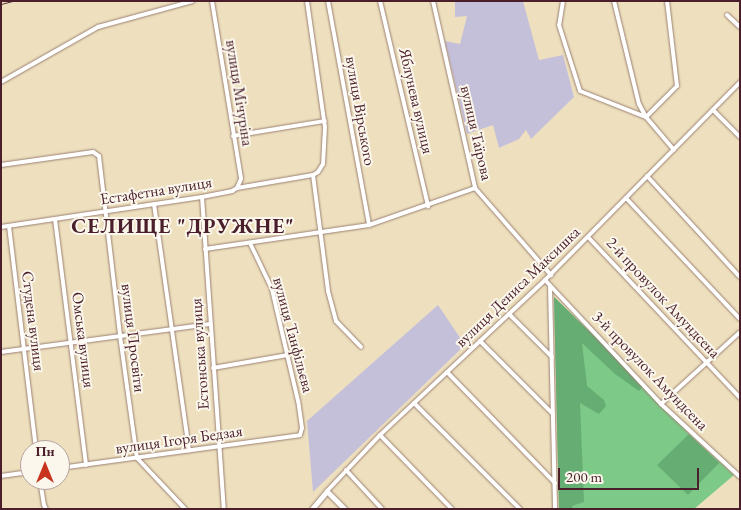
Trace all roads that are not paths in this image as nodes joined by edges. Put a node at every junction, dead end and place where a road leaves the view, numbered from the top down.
1 (193, 1) edge
2 (212, 1) edge
3 (306, 1) edge
4 (328, 1) edge
5 (380, 1) edge
6 (432, 1) edge
7 (563, 1) edge
8 (614, 1) edge
9 (667, 1) edge
10 (727, 15) dead end
11 (740, 27) edge
12 (1, 82) edge
13 (740, 82) edge
14 (713, 110) junction
15 (646, 117) junction
16 (324, 121) junction
17 (233, 136) junction
18 (740, 137) edge
19 (674, 150) junction
20 (1, 165) edge
21 (313, 175) junction
22 (647, 176) junction
23 (237, 188) junction
24 (475, 188) junction
25 (202, 197) junction
26 (626, 198) junction
27 (154, 204) junction
28 (428, 206) junction
29 (106, 212) junction
30 (55, 219) junction
31 (369, 225) junction
32 (1, 226) edge
33 (9, 226) junction
34 (319, 233) junction
35 (588, 237) junction
36 (250, 243) junction
37 (206, 249) junction
38 (550, 275) junction
39 (740, 277) edge
40 (545, 280) junction
41 (550, 286) junction
42 (509, 314) junction
43 (740, 319) edge
44 (210, 324) junction
45 (171, 328) junction
46 (740, 332) edge
47 (120, 336) junction
48 (480, 341) junction
49 (71, 342) junction
50 (360, 347) dead end
51 (24, 349) junction
52 (1, 352) edge
53 (288, 355) junction
54 (552, 357) junction
55 (706, 363) junction
56 (214, 368) junction
57 (447, 372) junction
58 (740, 398) edge
59 (414, 403) junction
60 (661, 404) junction
61 (553, 414) junction
62 (300, 435) joint
63 (380, 436) junction
64 (35, 440) edge
65 (219, 447) junction
66 (189, 452) junction
67 (137, 458) junction
68 (86, 465) junction
69 (70, 467) edge
70 (346, 470) junction
71 (20, 473) edge
72 (1, 476) edge
73 (740, 478) edge
74 (554, 483) junction
75 (42, 490) edge
76 (327, 491) junction
77 (46, 509) edge
78 (185, 509) edge
79 (224, 509) edge
80 (312, 509) edge
81 (345, 509) edge
82 (382, 509) edge
83 (452, 509) edge
84 (520, 509) edge
85 (555, 509) edge

1 - 12 street
2 - 17 street, вулиця Мічуріна
3 - 16 street
4 - 31 street, вулиця Вірського
5 - 28 street, Яблунева вулиця
6 - 24 street, вулиця Таїрова
7 - 15 street
8 - 15 street
9 - 15 street
10 - 11 street
13 - 14 street, вулиця Дениса Максишка
14 - 18 street
14 - 19 street, вулиця Дениса Максишка
15 - 19 street
16 - 17 street
16 - 21 street
17 - 23 street, вулиця Мічуріна
19 - 22 street, вулиця Дениса Максишка
20 - 29 street, вулиця Просвіти
21 - 23 street, Естафетна вулиця
21 - 34 street
22 - 26 street, вулиця Дениса Максишка
22 - 39 street
23 - 25 street, Естафетна вулиця
24 - 28 street
24 - 38 street, вулиця Таїрова
25 - 27 street, Естафетна вулиця
25 - 37 street, Естонська вулиця
26 - 35 street, вулиця Дениса Максишка
26 - 43 street
27 - 29 street, Естафетна вулиця
27 - 45 street
28 - 31 street
29 - 30 street, Естафетна вулиця
29 - 47 street, вулиця Просвіти
30 - 33 street, Естафетна вулиця
30 - 49 street, Омська вулиця
31 - 34 street
32 - 33 street, Естафетна вулиця
33 - 51 street, Студена вулиця
34 - 36 street
34 - 50 street
35 - 38 street, вулиця Дениса Максишка
35 - 55 street, 2-й провулок Амундсена
36 - 37 street
36 - 53 street, вулиця Танфільєва
37 - 44 street, Естонська вулиця
38 - 40 street, вулиця Дениса Максишка
40 - 41 street, 3-й провулок Амундсена
40 - 42 street, вулиця Дениса Максишка
41 - 54 street
41 - 60 street, 3-й провулок Амундсена
42 - 48 street, вулиця Дениса Максишка
42 - 54 street
44 - 45 street
44 - 56 street, Естонська вулиця
45 - 47 street
45 - 66 street
46 - 55 street
47 - 49 street
47 - 67 street, вулиця Просвіти
48 - 57 street, вулиця Дениса Максишка
48 - 61 street
49 - 51 street
49 - 68 street, Омська вулиця
51 - 52 street
51 - 64 street, Студена вулиця
53 - 56 street
53 - 62 street, вулиця Танфільєва
54 - 61 street
55 - 58 street, 2-й провулок Амундсена
55 - 60 street
56 - 65 street, Естонська вулиця
57 - 59 street, вулиця Дениса Максишка
57 - 74 street
59 - 63 street, вулиця Дениса Максишка
59 - 84 street
60 - 73 street, 3-й провулок Амундсена
61 - 74 street
62 - 65 street, вулиця Ігоря Бедзая
63 - 70 street, вулиця Дениса Максишка
63 - 83 street
65 - 66 street, вулиця Ігоря Бедзая
65 - 79 street, Естонська вулиця
66 - 67 street, вулиця Ігоря Бедзая
67 - 68 street, вулиця Ігоря Бедзая
67 - 78 street
68 - 69 street, вулиця Ігоря Бедзая
70 - 76 street, вулиця Дениса Максишка
70 - 82 street
71 - 72 street
74 - 85 street
75 - 77 street
76 - 80 street, вулиця Дениса Максишка
76 - 81 street

